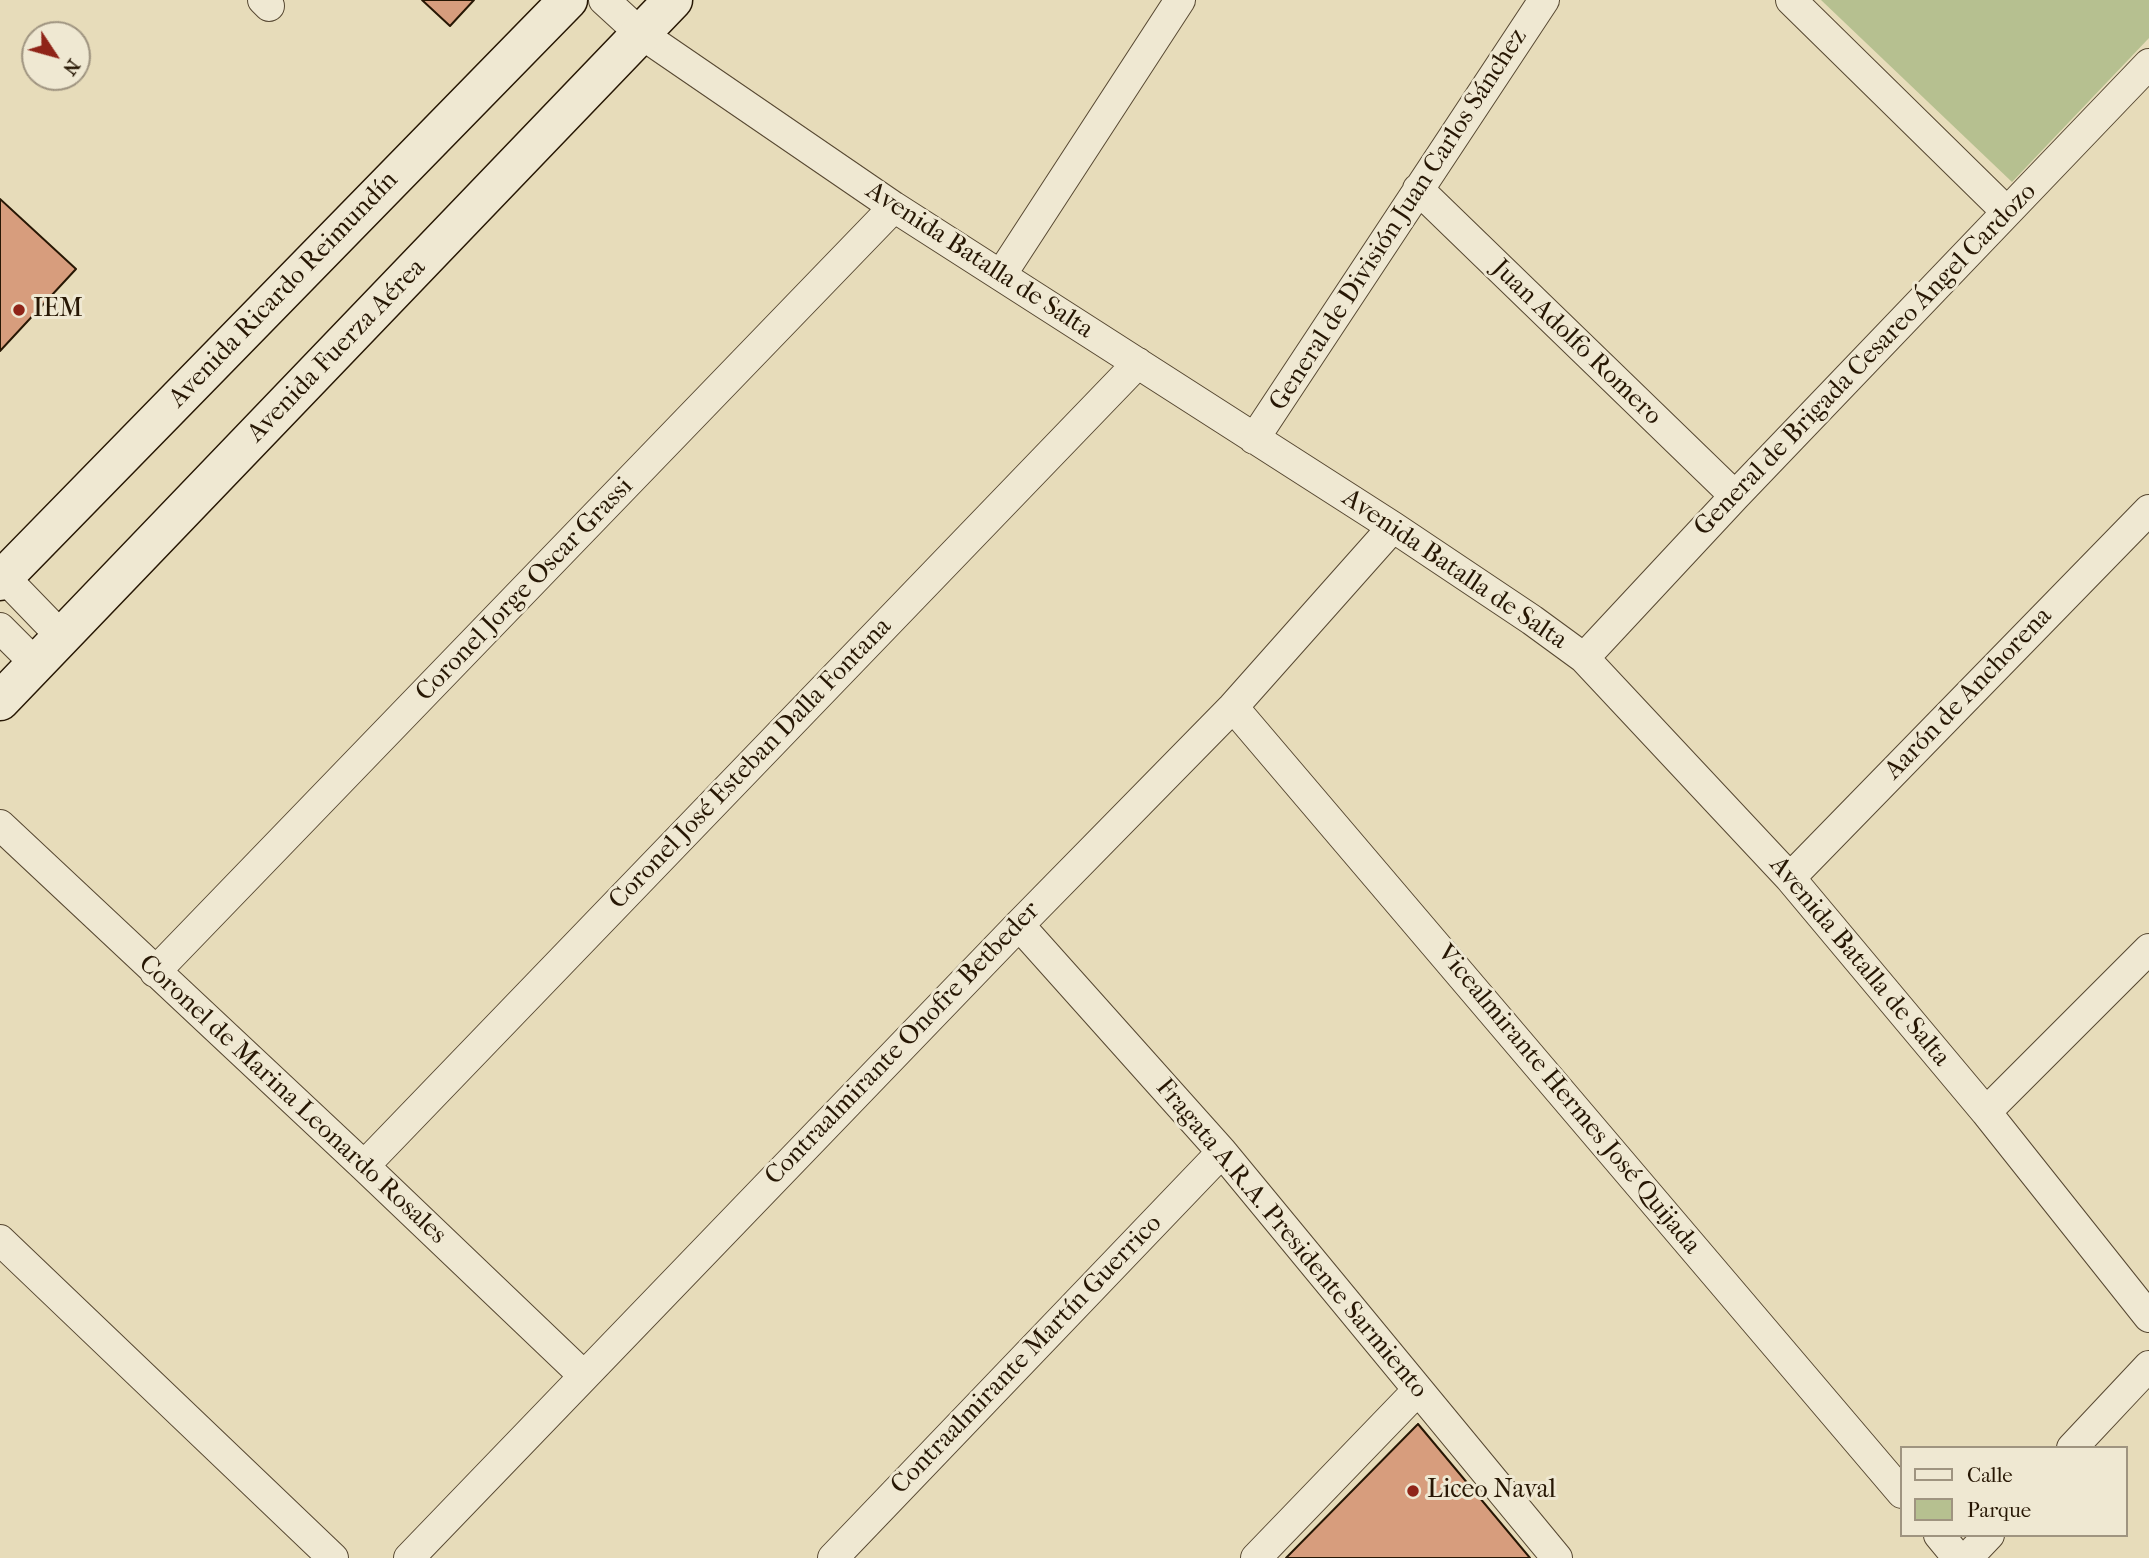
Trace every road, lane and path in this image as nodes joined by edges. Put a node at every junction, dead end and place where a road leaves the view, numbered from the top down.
1 (568, 0) edge
2 (604, 0) edge
3 (673, 0) edge
4 (1181, 0) edge
5 (1544, 0) edge
6 (1791, 0) edge
7 (640, 33) junction
8 (2149, 64) edge
9 (1418, 189) junction
10 (894, 207) junction
11 (2007, 212) junction
12 (1001, 275) junction
13 (1138, 363) junction
14 (1254, 439) junction
15 (1735, 496) junction
16 (2149, 510) edge
17 (1394, 527) junction
18 (1, 577) edge
19 (0, 628) edge
20 (62, 637) junction
21 (1584, 658) junction
22 (36, 664) junction
23 (0, 701) edge
24 (1233, 707) junction
25 (0, 825) edge
26 (1790, 878) junction
27 (1018, 925) junction
28 (2149, 949) edge
29 (155, 972) junction
30 (1986, 1112) junction
31 (1222, 1152) junction
32 (364, 1166) junction
33 (0, 1240) edge
34 (2149, 1317) edge
35 (2149, 1366) edge
36 (583, 1375) junction
37 (1418, 1390) junction
38 (2074, 1446) edge
39 (1900, 1491) edge
40 (1941, 1537) edge
41 (1987, 1537) edge
42 (332, 1558) edge
43 (409, 1558) edge
44 (833, 1558) edge
45 (1256, 1558) edge
46 (1557, 1558) edge
47 (1958, 1558) edge
48 (1967, 1558) edge

1 - 18 street, Avenida Ricardo Reimundín
2 - 7 street, Avenida Batalla de Salta
3 - 7 street, Avenida Fuerza Aérea
4 - 12 street
5 - 9 street, General de División Juan Carlos Sánchez
6 - 11 street
7 - 10 street, Avenida Batalla de Salta
7 - 20 street, Avenida Fuerza Aérea
8 - 11 street, General de Brigada Cesareo Ángel Cardozo
9 - 14 street, General de División Juan Carlos Sánchez
9 - 15 street, Juan Adolfo Romero
10 - 12 street, Avenida Batalla de Salta
10 - 29 street, Coronel Jorge Oscar Grassi
11 - 15 street, General de Brigada Cesareo Ángel Cardozo
12 - 13 street, Avenida Batalla de Salta
13 - 14 street, Avenida Batalla de Salta
13 - 32 street, Coronel José Esteban Dalla Fontana
14 - 17 street, Avenida Batalla de Salta
15 - 21 street, General de Brigada Cesareo Ángel Cardozo
16 - 26 street, Aarón de Anchorena
17 - 21 street, Avenida Batalla de Salta
17 - 24 street, Contraalmirante Onofre Betbeder
18 - 20 street
19 - 22 street
20 - 22 street, Avenida Fuerza Aérea
21 - 26 street, Avenida Batalla de Salta
22 - 23 street, Avenida Fuerza Aérea
24 - 27 street, Contraalmirante Onofre Betbeder
24 - 39 street, Vicealmirante Hermes José Quijada
25 - 29 street, Coronel de Marina Leonardo Rosales
26 - 30 street, Avenida Batalla de Salta
27 - 31 street, Fragata A.R.A. Presidente Sarmiento
27 - 36 street, Contraalmirante Onofre Betbeder
28 - 30 street
29 - 32 street, Coronel de Marina Leonardo Rosales
30 - 34 street, Avenida Batalla de Salta
31 - 37 street, Fragata A.R.A. Presidente Sarmiento
31 - 44 street, Contraalmirante Martín Guerrico
32 - 36 street, Coronel de Marina Leonardo Rosales
33 - 42 street
35 - 38 street
36 - 43 street, Contraalmirante Onofre Betbeder
37 - 45 street
37 - 46 street, Fragata A.R.A. Presidente Sarmiento
40 - 47 street
41 - 48 street

